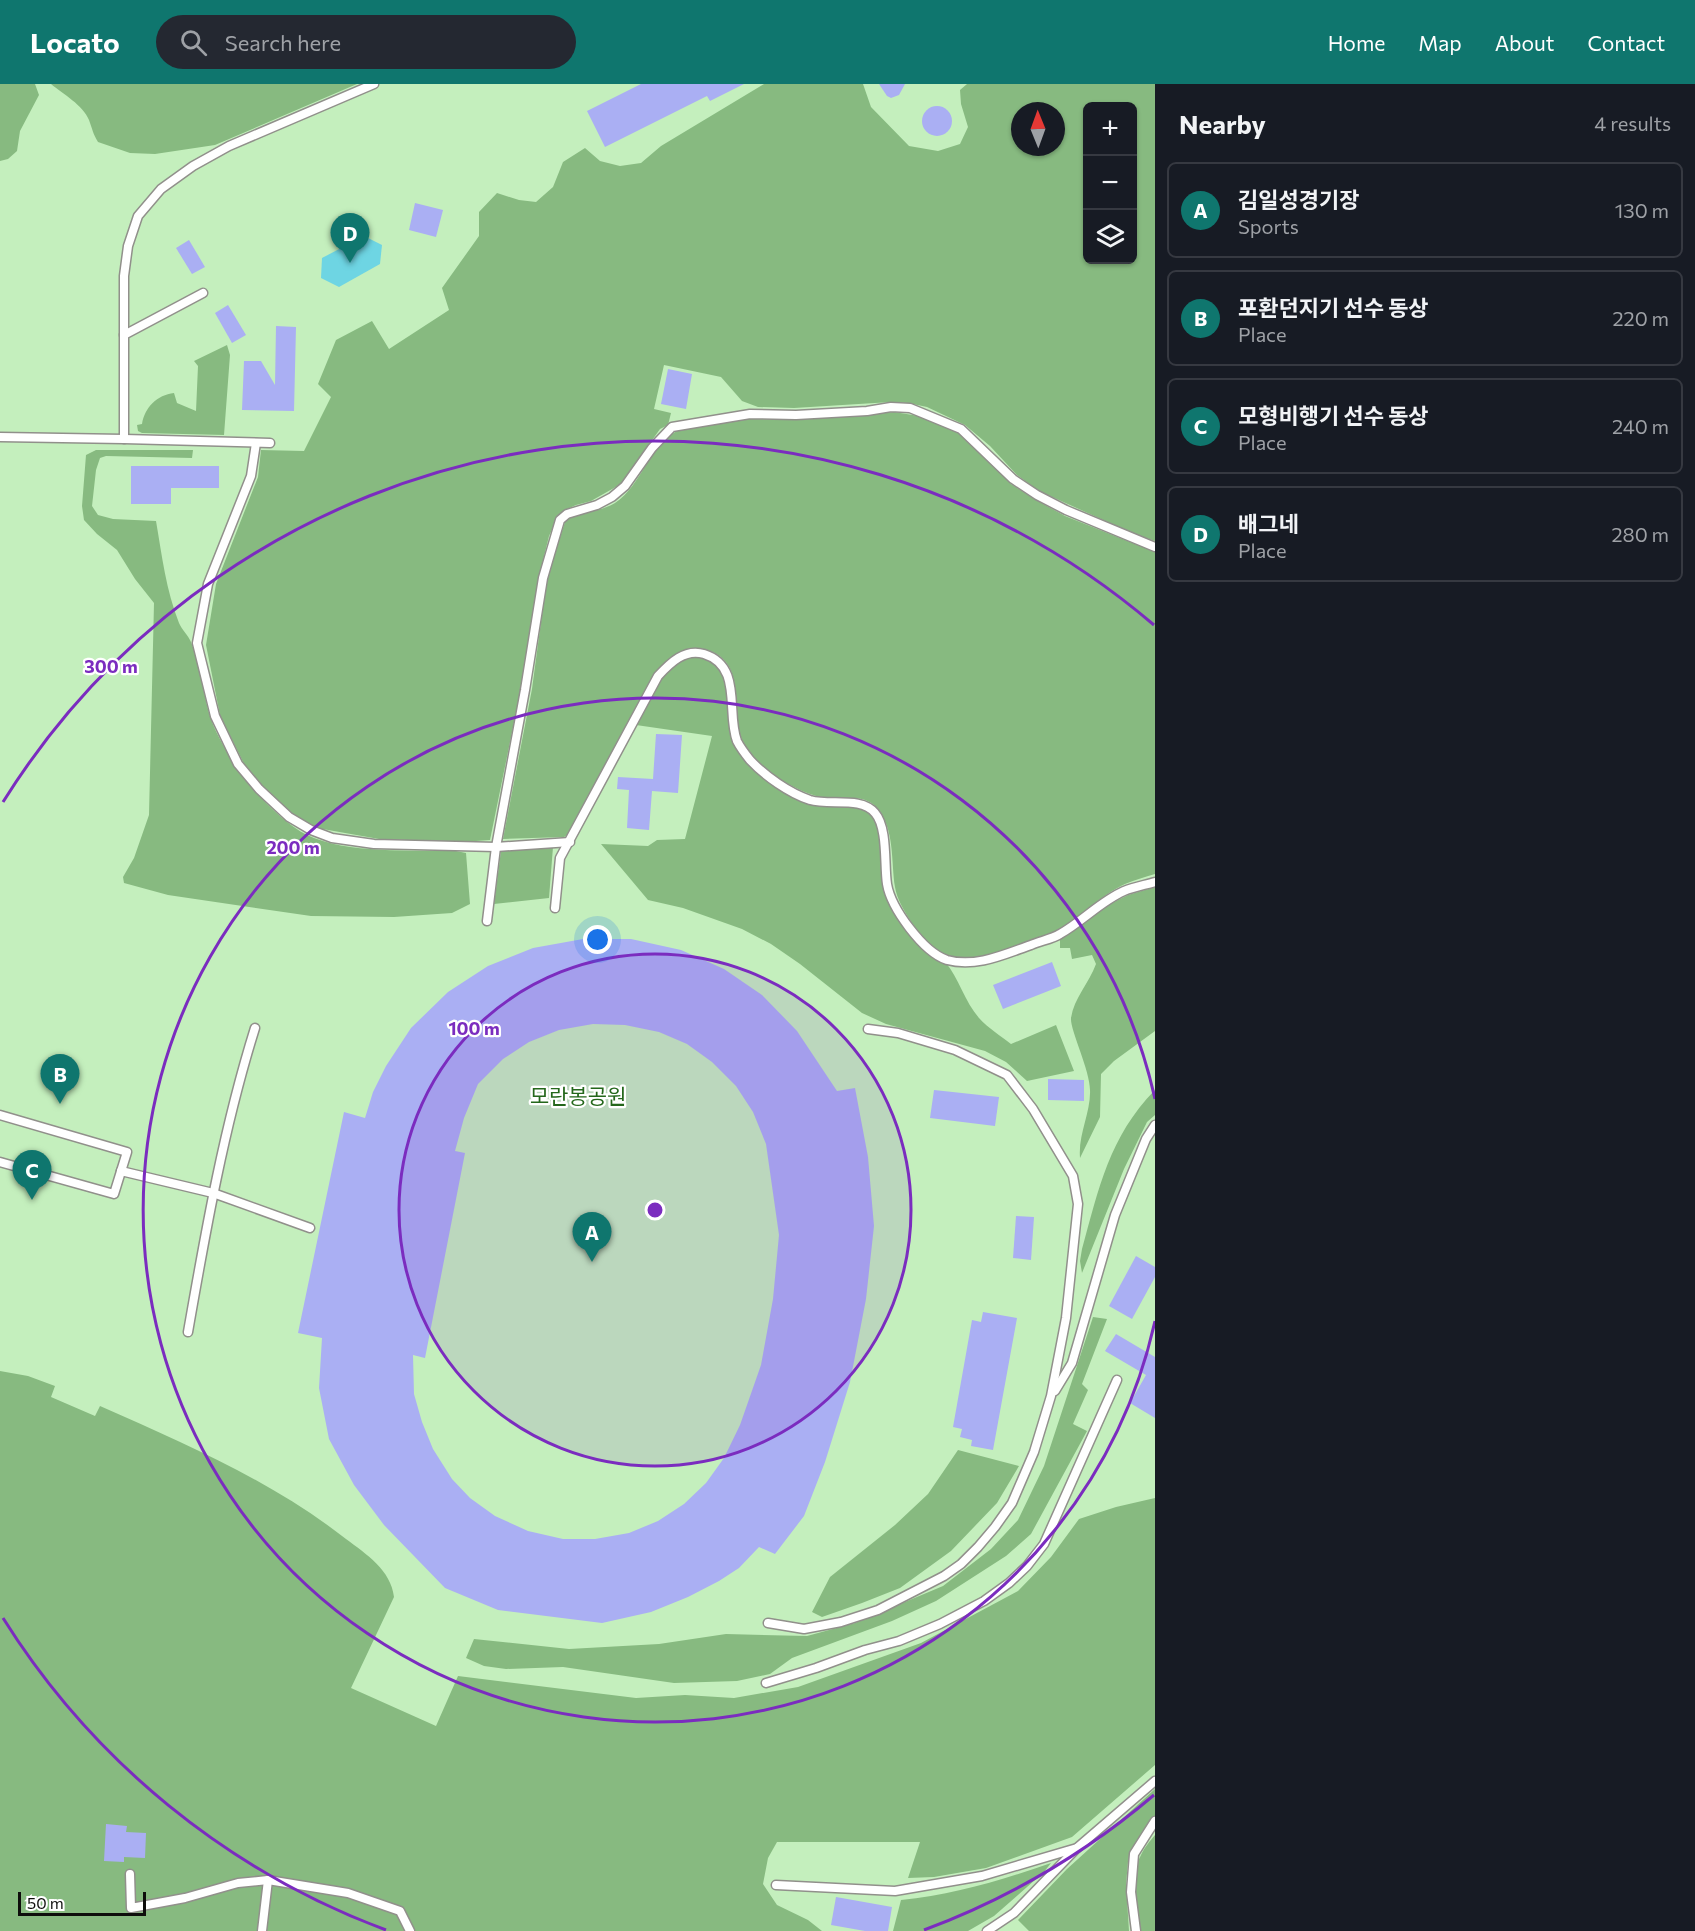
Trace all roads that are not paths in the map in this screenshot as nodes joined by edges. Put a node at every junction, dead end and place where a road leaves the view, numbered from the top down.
1 (374, 84) edge
2 (203, 294) dead end
3 (124, 335) junction
4 (0, 437) edge
5 (124, 439) junction
6 (256, 443) junction
7 (270, 443) dead end
8 (1155, 547) edge
9 (570, 842) junction
10 (496, 847) junction
11 (1155, 882) edge
12 (555, 908) dead end
13 (487, 921) dead end
14 (255, 1028) dead end
15 (868, 1029) dead end
16 (0, 1115) edge
17 (1155, 1125) edge
18 (0, 1162) edge
19 (121, 1171) junction
20 (213, 1193) junction
21 (310, 1228) dead end
22 (188, 1332) dead end
23 (1117, 1380) dead end
24 (1051, 1396) junction
25 (768, 1623) dead end
26 (766, 1683) dead end
27 (1155, 1781) edge
28 (1155, 1821) edge
29 (1077, 1848) junction
30 (130, 1874) dead end
31 (268, 1880) junction
32 (776, 1885) dead end
33 (262, 1931) edge
34 (410, 1931) edge
35 (987, 1931) edge
36 (1136, 1931) edge

1 - 3 lane
2 - 3 lane
3 - 5 lane
4 - 5 lane
5 - 6 lane
6 - 7 lane
6 - 10 lane
8 - 10 lane
9 - 10 lane
9 - 11 lane
9 - 12 lane
10 - 13 lane
14 - 20 lane
15 - 24 lane
16 - 19 lane
17 - 24 lane
18 - 19 lane
19 - 20 lane
20 - 21 lane
20 - 22 lane
23 - 26 lane
24 - 25 lane
27 - 29 lane
28 - 36 lane
29 - 32 lane
29 - 35 lane
30 - 31 lane
31 - 33 lane
31 - 34 lane

